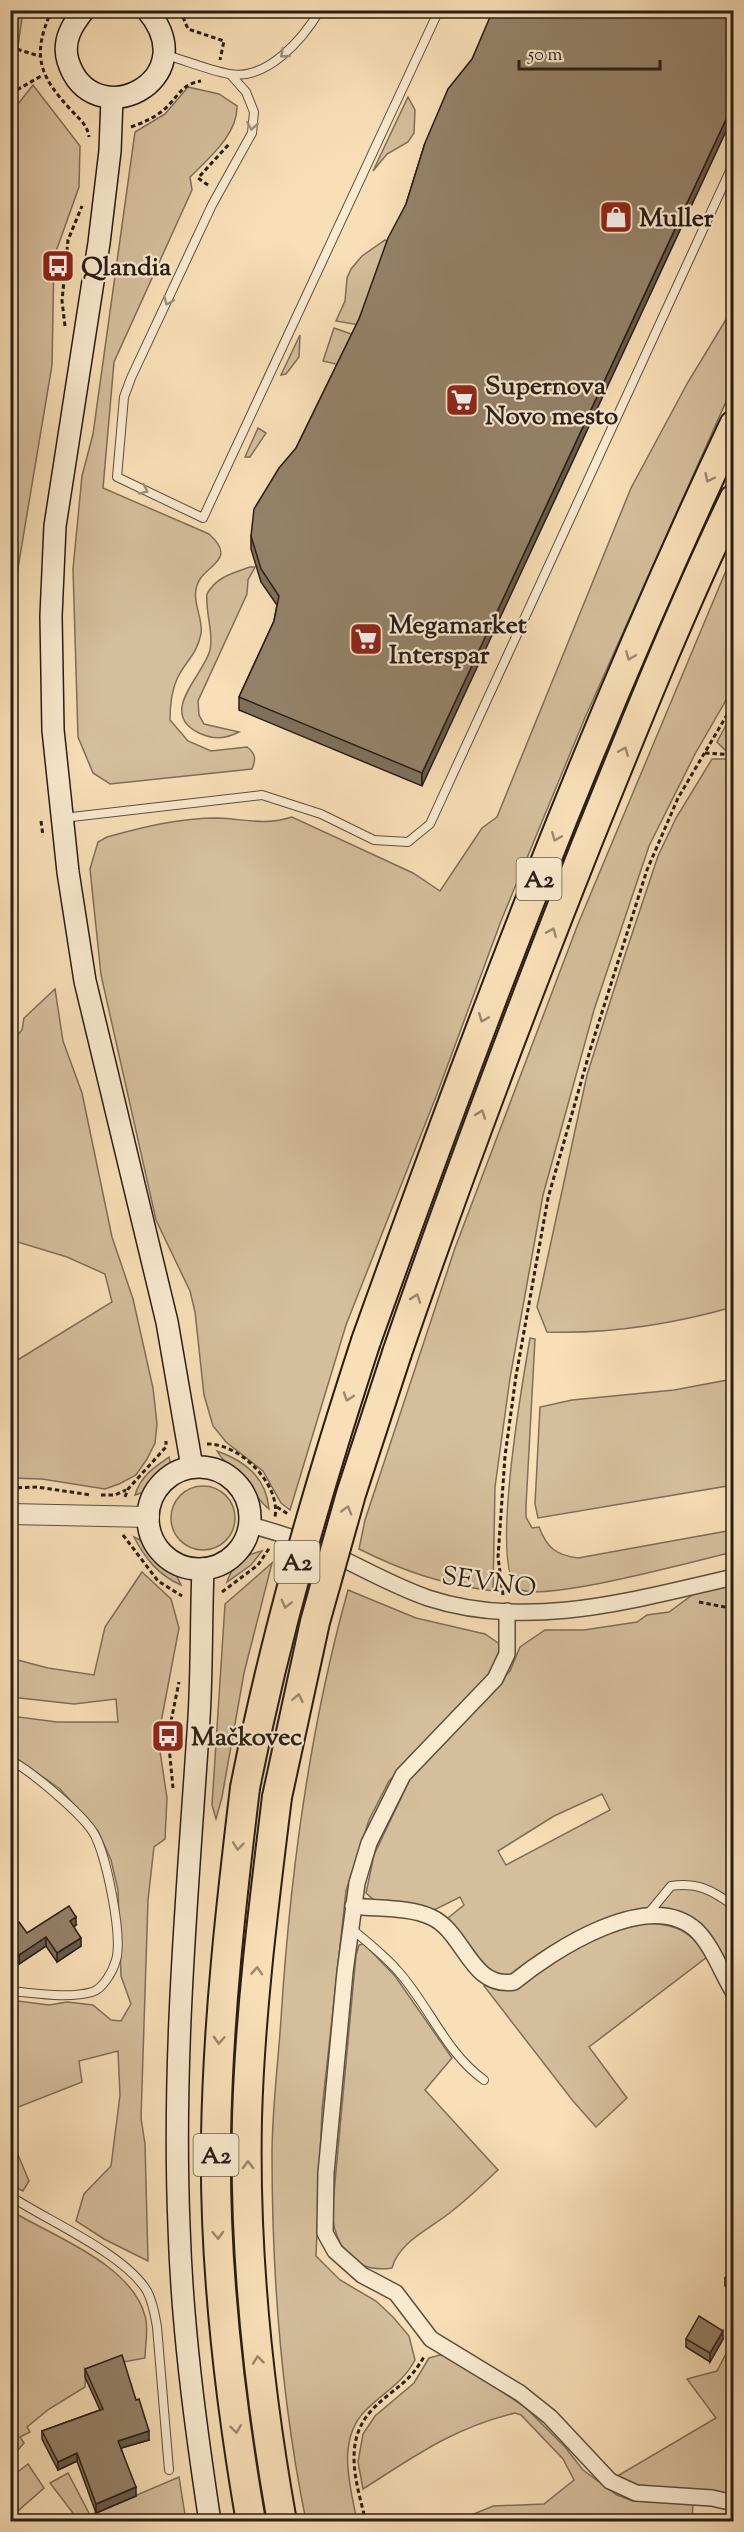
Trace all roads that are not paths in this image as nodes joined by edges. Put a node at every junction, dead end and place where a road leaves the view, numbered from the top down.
1 (84, 10) edge
2 (147, 10) edge
3 (320, 10) edge
4 (439, 10) edge
5 (165, 55) junction
6 (231, 75) junction
7 (112, 98) junction
8 (734, 162) edge
9 (734, 425) edge
10 (734, 499) edge
11 (63, 818) junction
12 (192, 1467) junction
13 (10, 1514) edge
14 (149, 1517) junction
15 (250, 1525) junction
16 (203, 1569) junction
17 (734, 1577) edge
18 (507, 1611) junction
19 (10, 1760) edge
20 (353, 1906) junction
21 (734, 1906) edge
22 (648, 1914) junction
23 (351, 1928) junction
24 (10, 1990) edge
25 (734, 1993) edge
26 (484, 2080) dead end
27 (10, 2196) edge
28 (169, 2469) dead end
29 (734, 2503) edge
30 (210, 2522) edge
31 (251, 2522) edge
32 (282, 2522) edge

1 - 7 main road
2 - 5 main road
3 -> 6 lane
6 -> 4 lane
5 - 6 lane
5 - 7 main road
7 - 11 main road
8 - 11 lane
9 -> 31 highway, A2, bridge
32 -> 10 highway, A2, bridge
11 - 12 main road
12 - 14 main road
12 - 15 main road
13 - 14 street
14 - 16 main road
15 - 16 main road
15 - 18 street, SEVNO
16 - 30 main road
17 - 18 street, SEVNO
18 - 20 street
19 - 24 lane
20 - 22 street
20 - 23 street
21 - 22 lane
22 - 25 street
23 - 26 lane
23 - 29 street
27 - 28 lane

